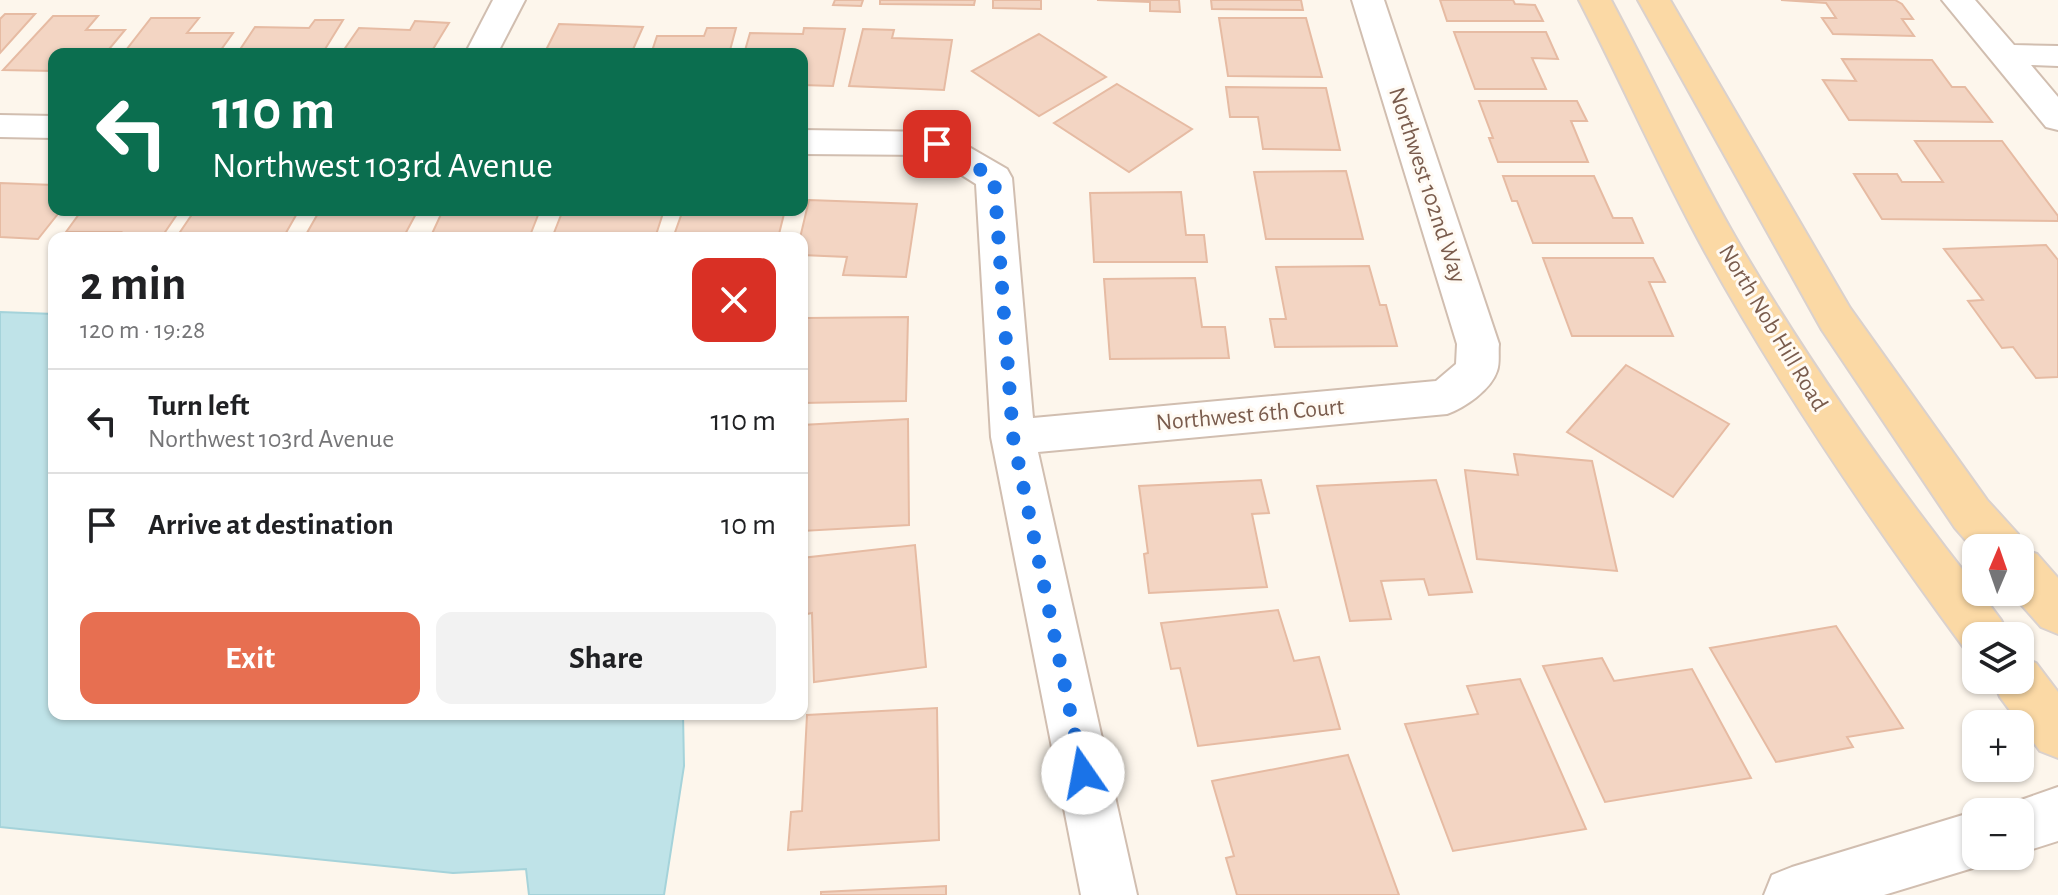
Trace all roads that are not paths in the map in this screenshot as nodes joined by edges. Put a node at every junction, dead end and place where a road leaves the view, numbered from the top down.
1 (509, 0) edge
2 (1368, 0) edge
3 (1595, 0) edge
4 (1654, 0) edge
5 (1958, 0) edge
6 (484, 48) edge
7 (2004, 55) junction
8 (2058, 56) edge
9 (2058, 119) edge
10 (0, 126) edge
11 (48, 127) edge
12 (808, 142) edge
13 (1477, 370) joint
14 (1013, 437) junction
15 (1989, 534) edge
16 (2034, 585) edge
17 (2058, 612) edge
18 (1973, 622) edge
19 (2029, 694) edge
20 (2058, 733) edge
21 (2058, 814) edge
22 (2034, 822) edge
23 (1962, 843) edge
24 (1109, 895) edge
25 (1792, 895) edge

1 - 6 street
2 - 13 street, Northwest 102nd Way
3 - 18 main road, North Nob Hill Road
4 - 15 main road
5 - 7 street
7 - 8 street
7 - 9 street
10 - 11 street
12 - 14 street
13 - 14 street, Northwest 6th Court
14 - 24 street
16 - 17 main road
19 - 20 main road
21 - 22 street
23 - 25 street

